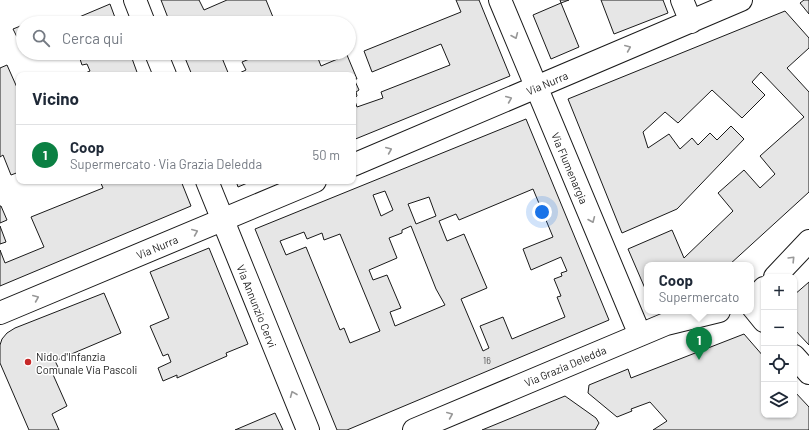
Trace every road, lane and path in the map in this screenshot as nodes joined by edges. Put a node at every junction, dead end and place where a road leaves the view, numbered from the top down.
1 (135, 0) edge
2 (500, 0) edge
3 (682, 0) edge
4 (741, 0) edge
5 (141, 16) edge
6 (691, 22) junction
7 (159, 60) edge
8 (164, 72) edge
9 (536, 88) junction
10 (356, 164) edge
11 (207, 184) edge
12 (308, 184) edge
13 (222, 220) junction
14 (809, 241) edge
15 (778, 274) edge
16 (761, 291) edge
17 (754, 299) edge
18 (754, 309) edge
19 (0, 313) edge
20 (707, 314) edge
21 (761, 317) edge
22 (640, 335) junction
23 (797, 359) edge
24 (809, 373) edge
25 (308, 430) edge
26 (414, 430) edge

1 - 5 street
2 -> 9 street, Via Flumenargia
3 - 6 street
4 - 6 street, Via Nurra
9 -> 6 street, Via Nurra
7 - 8 street
10 -> 9 street, Via Nurra
9 -> 22 street, Via Flumenargia
11 - 13 street, Via Annunzio Cervi
12 - 13 street, Via Nurra
19 -> 13 street, Via Nurra
25 -> 13 street, Via Annunzio Cervi
15 -> 14 street
16 - 17 street
18 - 21 street
20 - 22 street, Via Grazia Deledda
26 -> 22 street, Via Grazia Deledda
23 - 24 street

